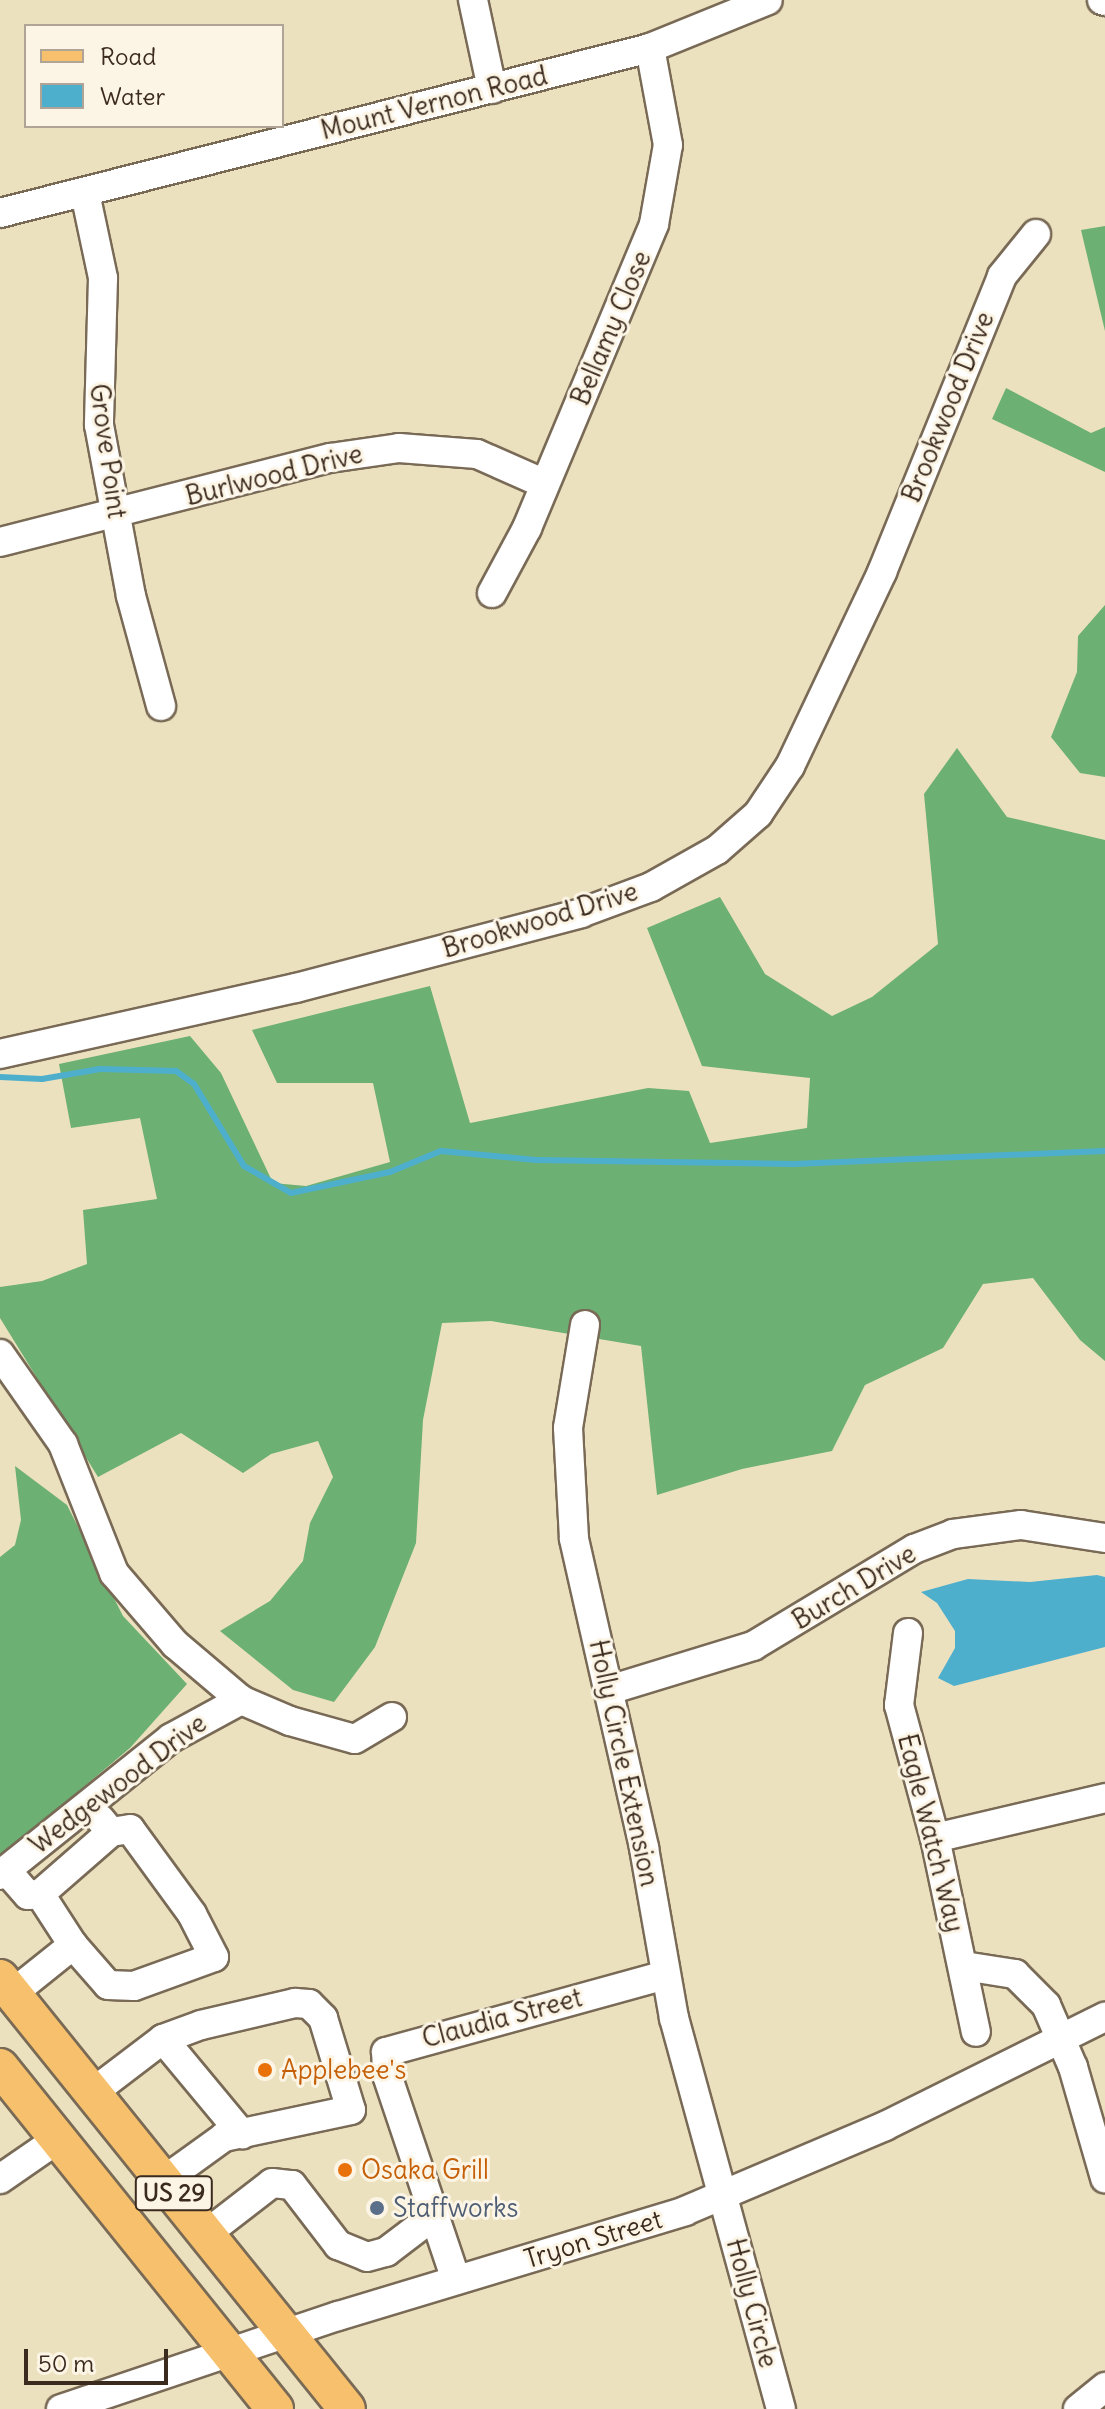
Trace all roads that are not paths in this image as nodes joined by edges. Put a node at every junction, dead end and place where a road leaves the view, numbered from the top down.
1 (473, 0) edge
2 (768, 0) edge
3 (650, 48) junction
4 (492, 89) junction
5 (85, 193) junction
6 (0, 213) edge
7 (1036, 234) dead end
8 (545, 484) junction
9 (116, 513) junction
10 (0, 542) edge
11 (492, 593) dead end
12 (161, 706) dead end
13 (0, 1054) edge
14 (585, 1325) dead end
15 (0, 1354) edge
16 (1105, 1538) edge
17 (908, 1633) dead end
18 (609, 1690) junction
19 (241, 1700) junction
20 (392, 1717) dead end
21 (1105, 1798) edge
22 (87, 1803) junction
23 (111, 1832) junction
24 (935, 1838) junction
25 (3, 1872) edge
26 (40, 1894) junction
27 (73, 1945) junction
28 (964, 1966) junction
29 (665, 1975) junction
30 (6, 1985) edge
31 (1105, 2017) edge
32 (976, 2032) dead end
33 (1062, 2038) junction
34 (163, 2039) junction
35 (0, 2067) edge
36 (92, 2093) junction
37 (395, 2098) junction
38 (351, 2110) junction
39 (242, 2134) junction
40 (58, 2139) junction
41 (1105, 2178) edge
42 (0, 2179) edge
43 (163, 2181) junction
44 (722, 2197) junction
45 (436, 2214) junction
46 (206, 2234) junction
47 (456, 2280) junction
48 (287, 2334) junction
49 (231, 2354) junction
50 (1105, 2387) edge
51 (61, 2409) edge
52 (275, 2409) edge
53 (347, 2409) edge
54 (781, 2409) edge
55 (1078, 2409) edge

1 - 4 street
2 - 3 street, Mount Vernon Road
3 - 4 street, Mount Vernon Road
3 - 8 street, Bellamy Close
4 - 5 street, Mount Vernon Road
5 - 6 street, Mount Vernon Road
5 - 9 street, Grove Point
7 - 13 street, Brookwood Drive
8 - 9 street, Burlwood Drive
8 - 11 street, Bellamy Close
9 - 10 street, Burlwood Drive
9 - 12 street, Grove Point
14 - 18 street, Holly Circle Extension
15 - 19 street
16 - 18 street, Burch Drive
17 - 24 street, Eagle Watch Way
18 - 29 street, Holly Circle Extension
19 - 20 street
19 - 22 street, Wedgewood Drive
21 - 24 street
22 - 23 street
22 - 25 street, Wedgewood Drive
23 - 26 street
23 - 27 street
24 - 28 street, Eagle Watch Way
25 - 26 street
26 - 27 street
27 - 30 street
28 - 32 street, Eagle Watch Way
28 - 33 street
29 - 37 street, Claudia Street
29 - 44 street, Holly Circle Extension
30 - 36 main road, US 29
31 - 33 street, Tryon Street
33 - 41 street
33 - 44 street, Tryon Street
34 - 36 street
34 - 38 street
34 - 39 street
35 - 40 main road, US 29
36 - 43 main road, US 29
37 - 38 street
37 - 45 street, Claudia Street
38 - 39 street
39 - 43 street
40 - 42 street
40 - 49 main road, US 29
43 - 46 main road, US 29
44 - 47 street, Tryon Street
44 - 54 street, Holly Circle
45 - 46 street
45 - 47 street, Claudia Street
46 - 48 main road, US 29
47 - 48 street, Tryon Street
48 - 49 street, Tryon Street
48 - 53 main road, US 29
49 - 51 street, Tryon Street
49 - 52 main road, US 29
50 - 55 street

